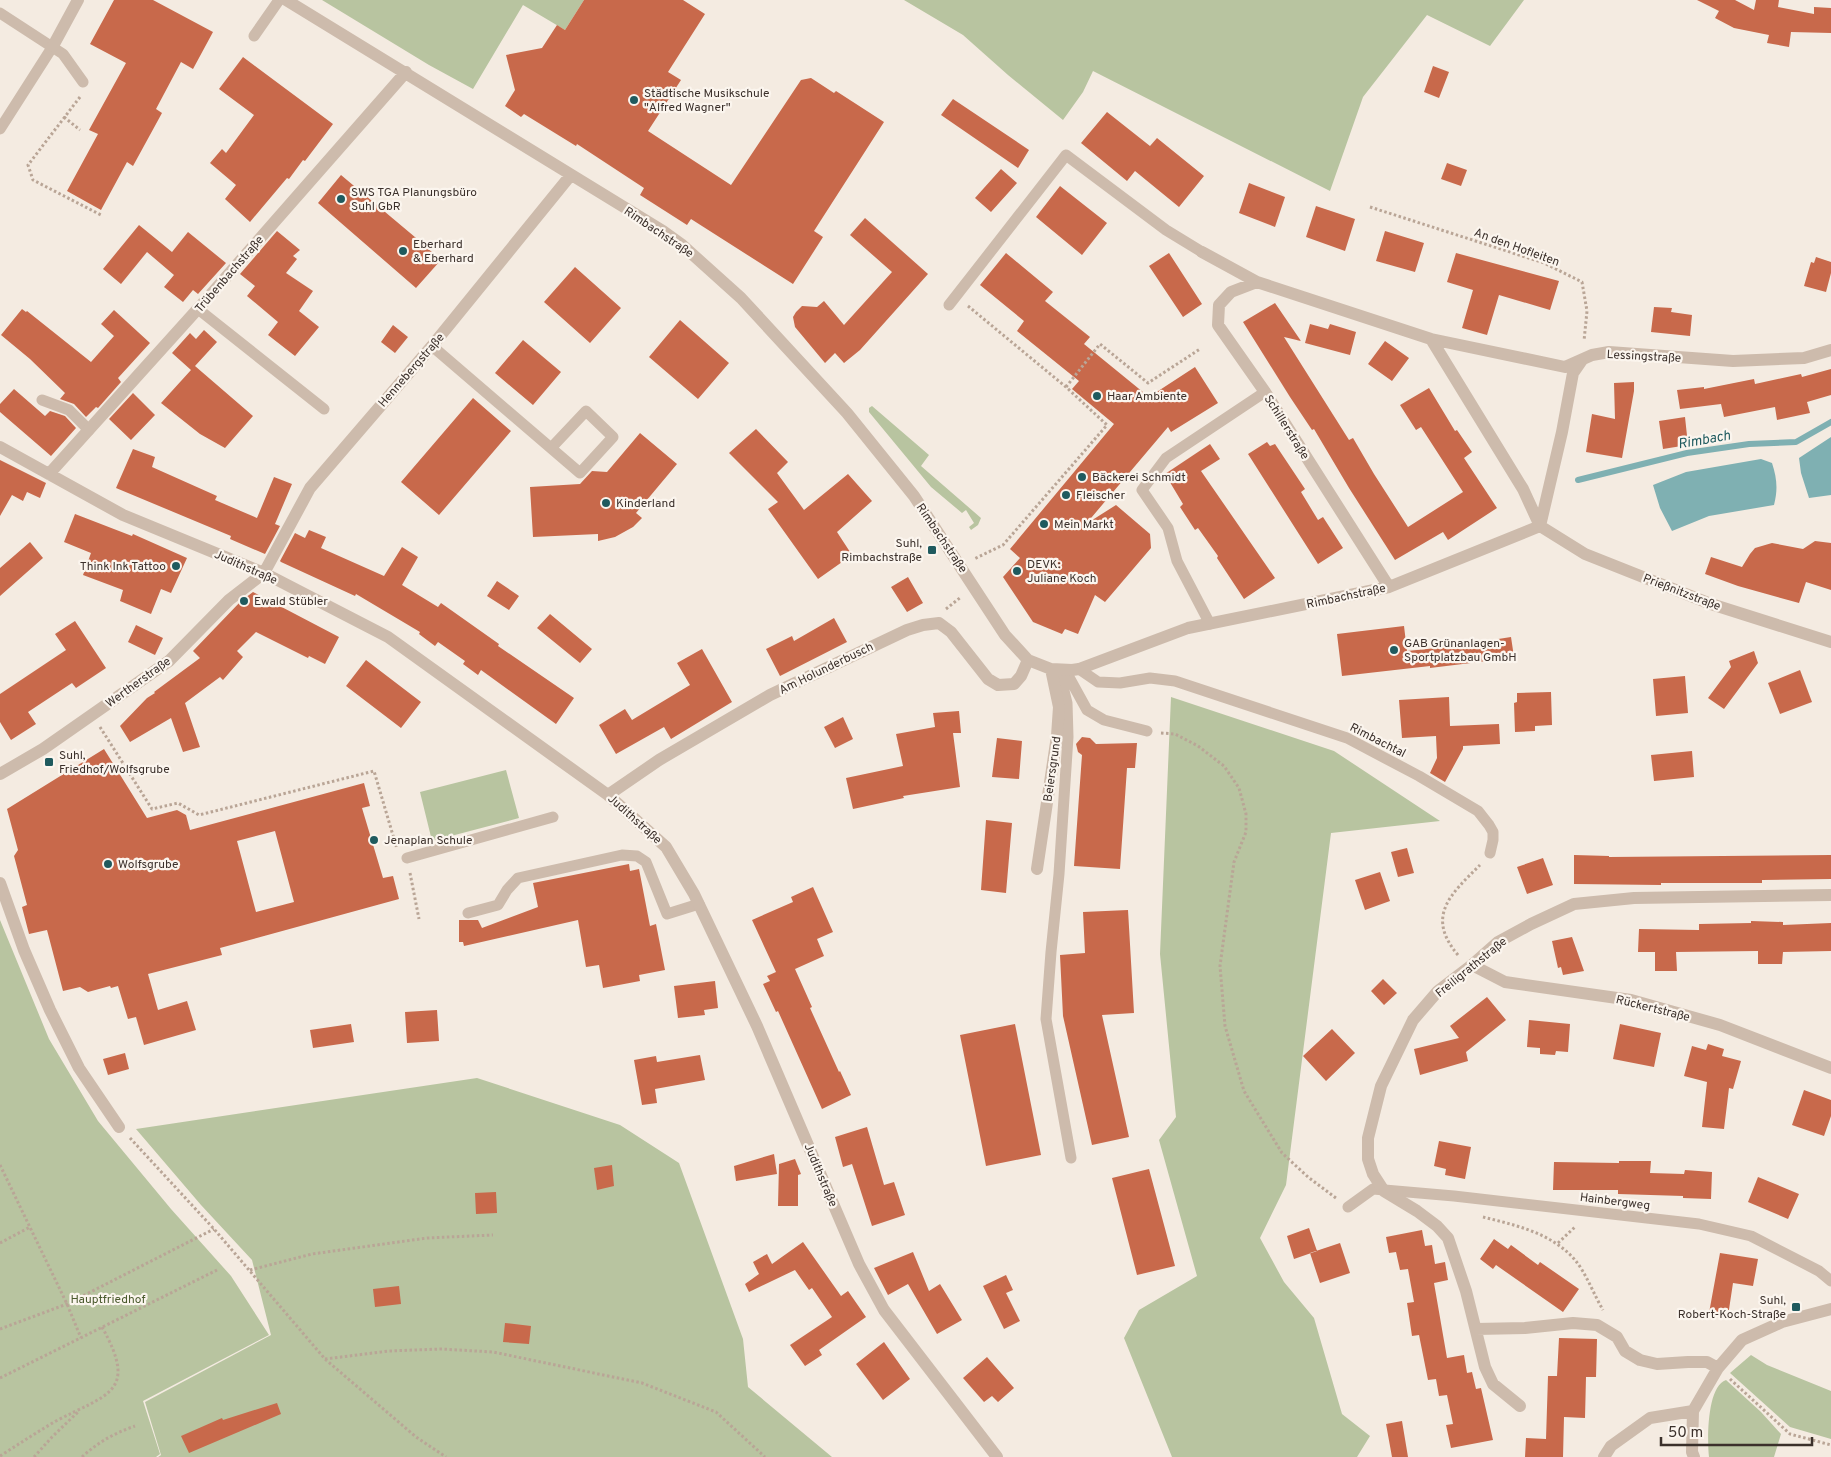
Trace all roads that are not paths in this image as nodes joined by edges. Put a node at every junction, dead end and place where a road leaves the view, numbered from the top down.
1 (78, 0) edge
2 (279, 0) edge
3 (286, 0) edge
4 (0, 13) edge
5 (254, 36) dead end
6 (53, 46) junction
7 (406, 72) junction
8 (83, 82) road end
9 (0, 130) edge
10 (570, 176) junction
11 (1202, 252) joint
12 (1257, 282) junction
13 (952, 300) road end
14 (198, 309) junction
15 (1431, 339) junction
16 (432, 346) junction
17 (1831, 350) edge
18 (1582, 360) junction
19 (1265, 392) junction
20 (42, 400) dead end
21 (324, 409) dead end
22 (89, 430) junction
23 (552, 447) junction
24 (0, 448) edge
25 (50, 474) junction
26 (1540, 526) junction
27 (264, 573) junction
28 (1389, 587) junction
29 (1210, 624) junction
30 (1831, 642) edge
31 (1028, 660) junction
32 (1079, 669) junction
33 (1059, 670) junction
34 (1148, 731) road end
35 (0, 774) edge
36 (608, 795) junction
37 (553, 817) dead end
38 (1490, 853) road end
39 (407, 858) road end
40 (1036, 869) dead end
41 (0, 883) edge
42 (1831, 895) edge
43 (699, 904) junction
44 (468, 913) dead end
45 (1472, 965) junction
46 (1831, 1068) edge
47 (119, 1126) road end
48 (1071, 1158) dead end
49 (1384, 1191) junction
50 (1348, 1207) road end
51 (1831, 1281) edge
52 (1831, 1309) edge
53 (1476, 1329) junction
54 (1718, 1368) junction
55 (1520, 1406) dead end
56 (1693, 1411) junction
57 (997, 1457) edge
58 (1604, 1457) edge
59 (1694, 1457) edge

1 - 6 street
2 - 5 lane
3 - 7 street, Rimbachstraße
4 - 6 lane
6 - 8 lane
6 - 9 lane
7 - 10 street, Rimbachstraße
7 - 14 street, Trübenbachstraße
10 - 16 street, Hennebergstraße
10 - 31 street, Rimbachstraße
11 - 12 street, Lessingstraße
11 - 13 lane
12 - 15 street, Lessingstraße
12 - 19 street, Schillerstraße
14 - 21 lane
14 - 22 street, Trübenbachstraße
15 - 18 street, Lessingstraße
15 - 26 street
16 - 23 lane
16 - 27 street, Hennebergstraße
17 - 18 street, Lessingstraße
18 - 26 street
19 - 28 street, Schillerstraße
19 - 29 lane
20 - 22 lane
22 - 25 street, Trübenbachstraße
23 - 23 lane
24 - 25 street, Judithstraße
25 - 27 street, Judithstraße
26 - 28 street, Rimbachstraße
26 - 30 street, Prießnitzstraße
27 - 35 street, Wertherstraße
27 - 36 street, Judithstraße
28 - 29 street, Rimbachstraße
29 - 32 street, Rimbachstraße
31 - 33 street, Rimbachstraße
31 - 36 street, Am Holunderbusch
32 - 33 street, Rimbachstraße
32 - 38 lane, Rimbachtal
33 - 34 lane
33 - 40 street, Beiersgrund
33 - 48 lane
36 - 43 street, Judithstraße
37 - 39 lane
41 - 47 street
42 - 45 street, Freiligrathstraße
43 - 44 lane
43 - 57 street, Judithstraße
45 - 46 street, Rückertstraße
45 - 49 street, Freiligrathstraße
49 - 50 lane, Hainbergweg
49 - 51 lane, Hainbergweg
49 - 53 street, Freiligrathstraße
52 - 54 street
53 - 54 street
53 - 55 street, Freiligrathstraße
54 - 56 street
56 - 58 street
56 - 59 street

